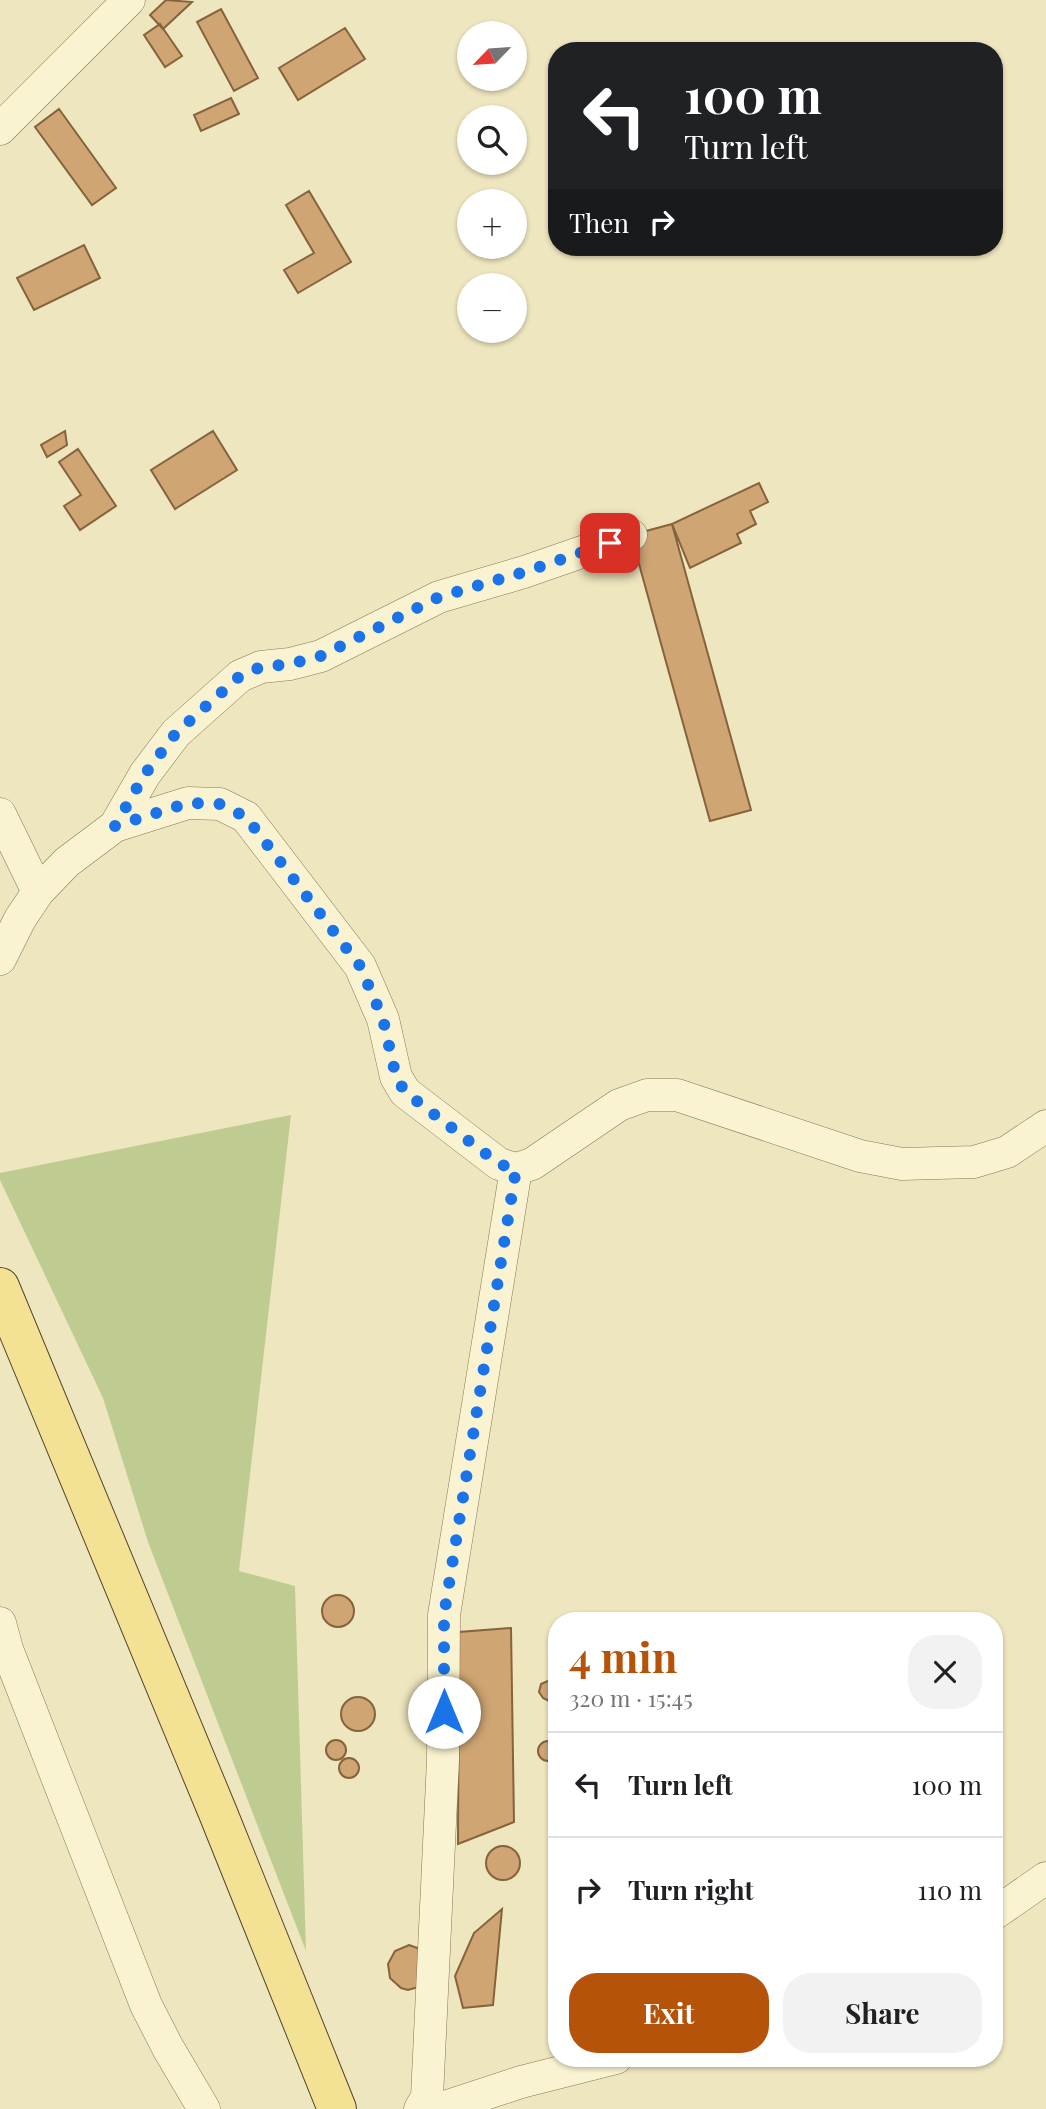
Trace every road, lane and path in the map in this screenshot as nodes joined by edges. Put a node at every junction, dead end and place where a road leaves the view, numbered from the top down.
1 (129, 0) edge
2 (0, 129) edge
3 (631, 535) dead end
4 (0, 814) edge
5 (115, 826) junction
6 (38, 892) junction
7 (0, 959) edge
8 (1046, 1126) edge
9 (516, 1169) junction
10 (0, 1287) edge
11 (0, 1623) edge
12 (1046, 1878) edge
13 (1003, 1908) edge
14 (580, 2067) edge
15 (204, 2109) edge
16 (337, 2109) edge
17 (420, 2109) edge
18 (439, 2109) edge

1 - 2 street
3 - 5 street
4 - 6 street
5 - 6 street
5 - 9 street
6 - 7 street
8 - 9 street
9 - 17 street
10 - 16 main road
11 - 15 street
12 - 13 street
14 - 18 street

